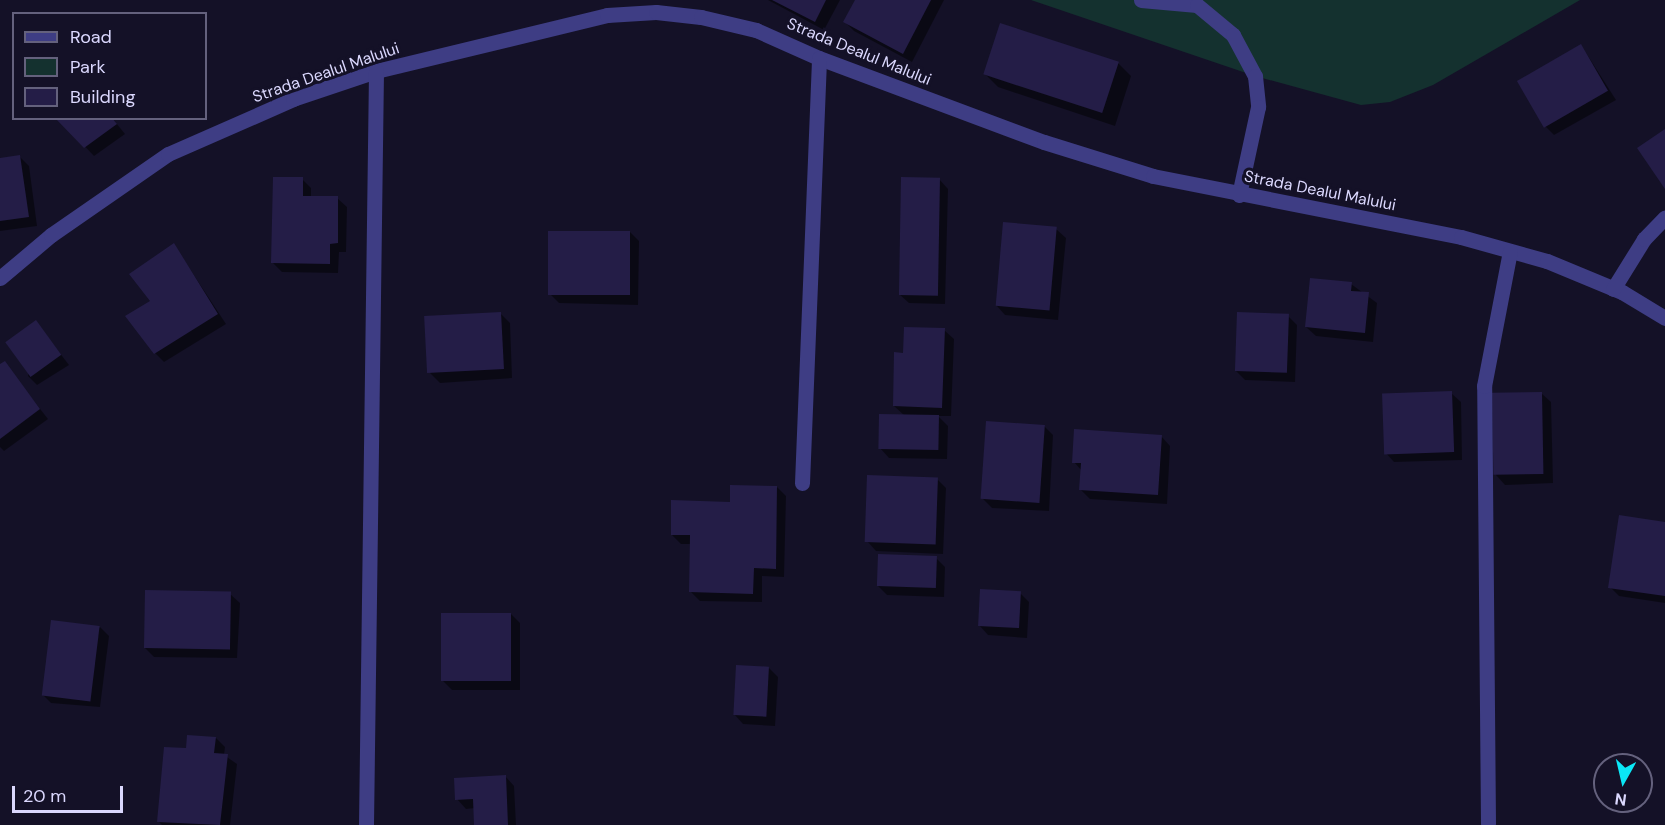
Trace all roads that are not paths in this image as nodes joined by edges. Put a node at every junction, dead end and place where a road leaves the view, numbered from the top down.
1 (1141, 0) edge
2 (819, 58) junction
3 (376, 71) junction
4 (1239, 195) junction
5 (1665, 217) edge
6 (1510, 251) junction
7 (0, 278) edge
8 (1613, 289) junction
9 (1665, 318) edge
10 (802, 483) dead end
11 (1488, 823) dead end
12 (366, 825) edge

1 - 4 street
2 - 3 street, Strada Dealul Malului
2 - 4 street, Strada Dealul Malului
2 - 10 street
3 - 7 street, Strada Dealul Malului
3 - 12 street
4 - 6 street, Strada Dealul Malului
5 - 8 street
6 - 8 street, Strada Dealul Malului
6 - 11 street
8 - 9 street, Strada Dealul Malului

